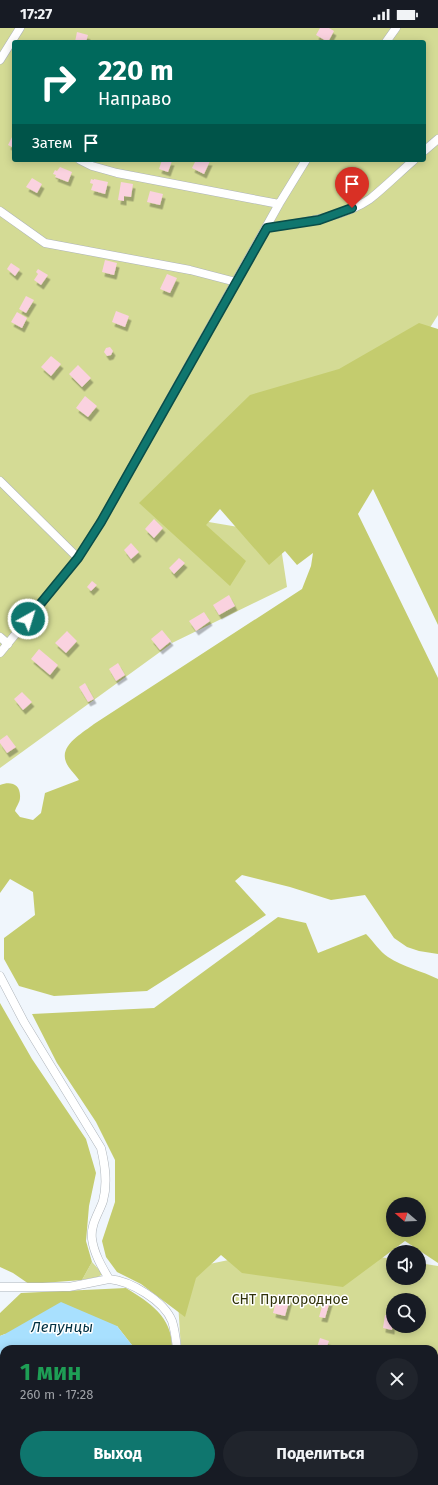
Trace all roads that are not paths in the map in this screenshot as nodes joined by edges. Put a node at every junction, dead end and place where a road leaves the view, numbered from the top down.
1 (20, 28) edge
2 (396, 28) edge
3 (12, 40) edge
4 (387, 40) edge
5 (12, 41) edge
6 (0, 60) edge
7 (438, 139) edge
8 (426, 149) edge
9 (84, 162) edge
10 (305, 162) edge
11 (412, 162) edge
12 (279, 204) junction
13 (0, 211) edge
14 (267, 228) junction
15 (236, 282) junction
16 (0, 481) edge
17 (78, 558) junction
18 (0, 637) edge
19 (8, 644) junction
20 (0, 653) edge
21 (0, 976) edge
22 (109, 1279) junction
23 (0, 1286) edge
24 (177, 1345) edge

1 - 3 lane
2 - 4 lane
5 - 6 lane
7 - 8 lane
9 - 12 lane
10 - 12 lane
11 - 14 lane
12 - 14 lane
13 - 15 lane
14 - 15 lane
15 - 17 lane
16 - 17 lane
17 - 19 lane
18 - 19 lane
19 - 20 lane
21 - 22 lane
22 - 23 lane
22 - 24 lane

